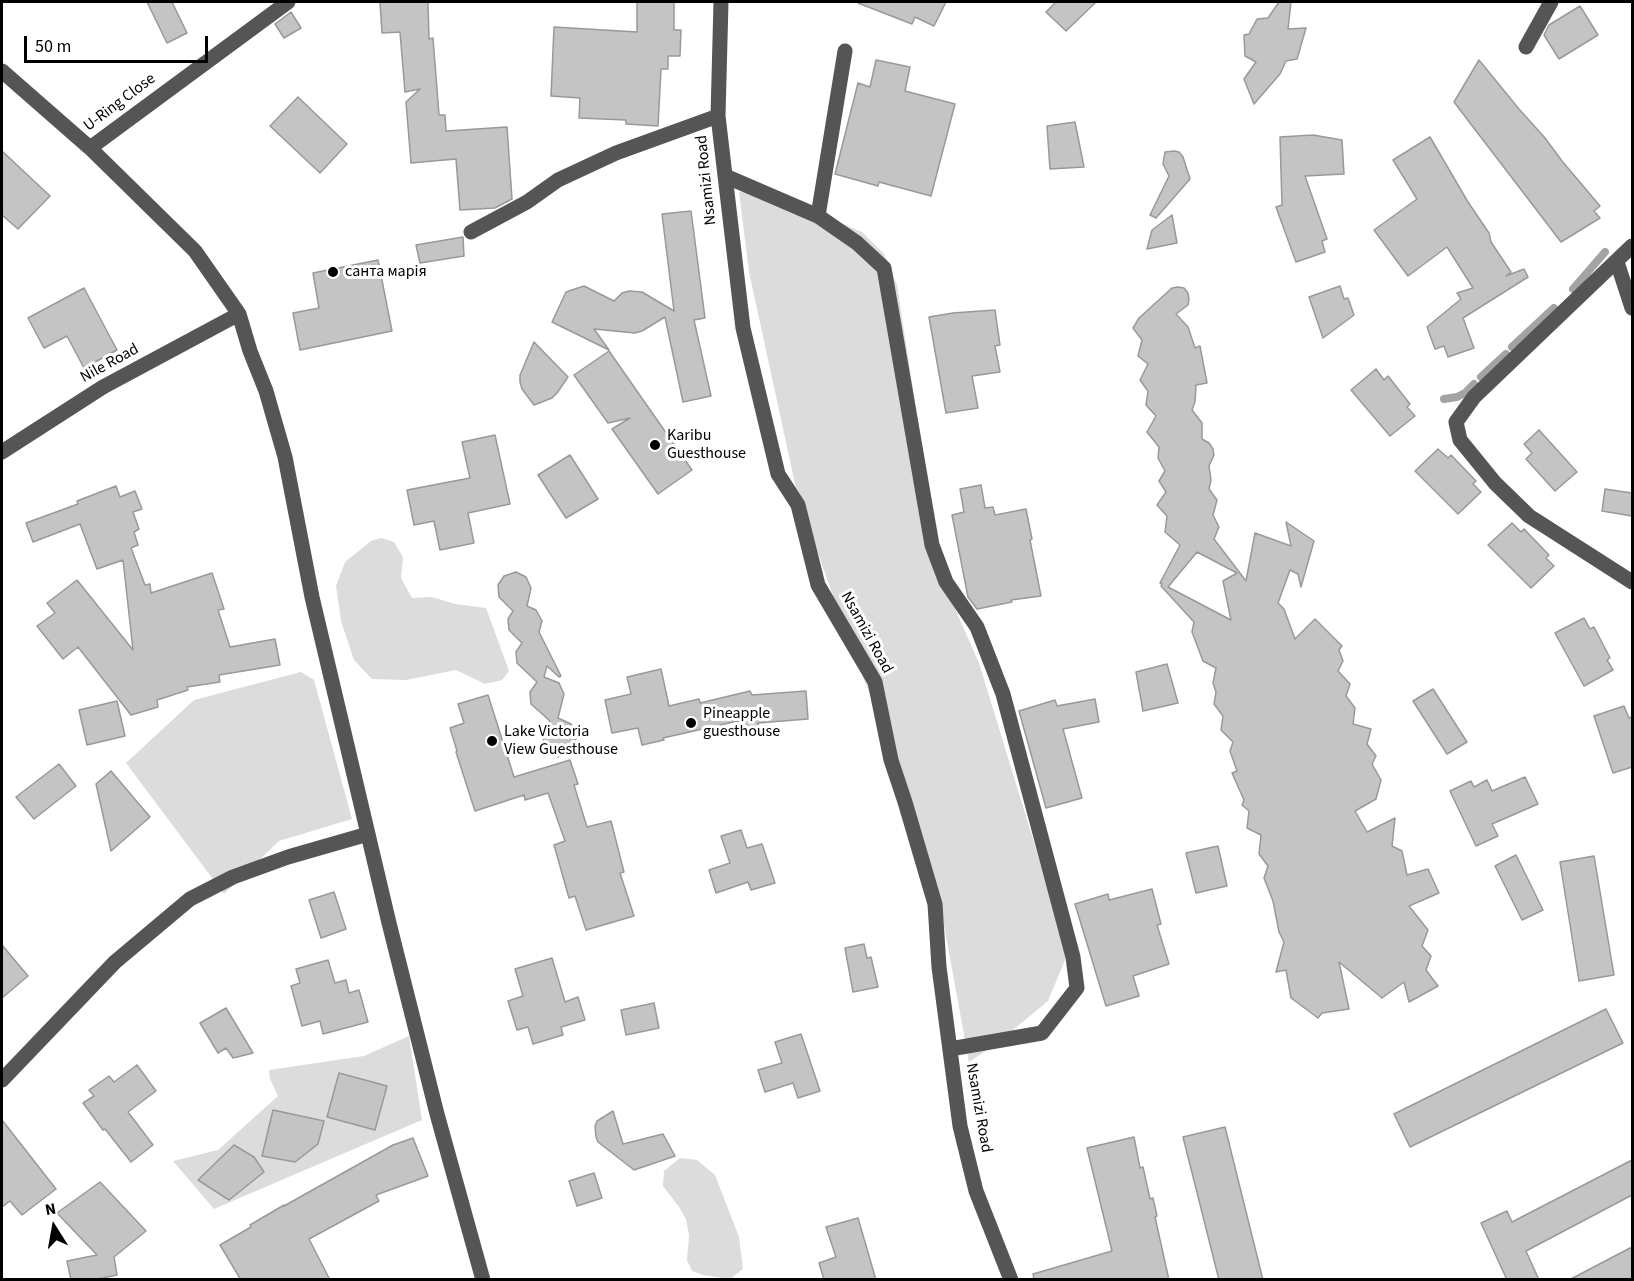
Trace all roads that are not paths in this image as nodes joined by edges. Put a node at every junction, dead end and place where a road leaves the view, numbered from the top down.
1 (288, 2) edge
2 (721, 2) edge
3 (1551, 2) edge
4 (1526, 47) dead end
5 (845, 51) dead end
6 (2, 71) edge
7 (718, 116) junction
8 (90, 148) junction
9 (725, 176) junction
10 (818, 216) junction
11 (471, 232) dead end
12 (1632, 246) edge
13 (1617, 262) junction
14 (1632, 308) edge
15 (239, 314) junction
16 (2, 452) edge
17 (1632, 582) edge
18 (368, 834) junction
19 (950, 1049) junction
20 (2, 1080) edge
21 (483, 1280) edge
22 (1011, 1280) edge

1 - 8 street, U-Ring Close
2 - 7 street, Nsamizi Road
3 - 4 street
5 - 10 street
6 - 8 street
7 - 9 street, Nsamizi Road
7 - 11 street
8 - 15 street
9 - 10 street
9 - 19 street, Nsamizi Road
10 - 19 street
12 - 13 street
13 - 14 street
13 - 17 street
15 - 16 street, Nile Road
15 - 18 street
18 - 20 street
18 - 21 street
19 - 22 street, Nsamizi Road

